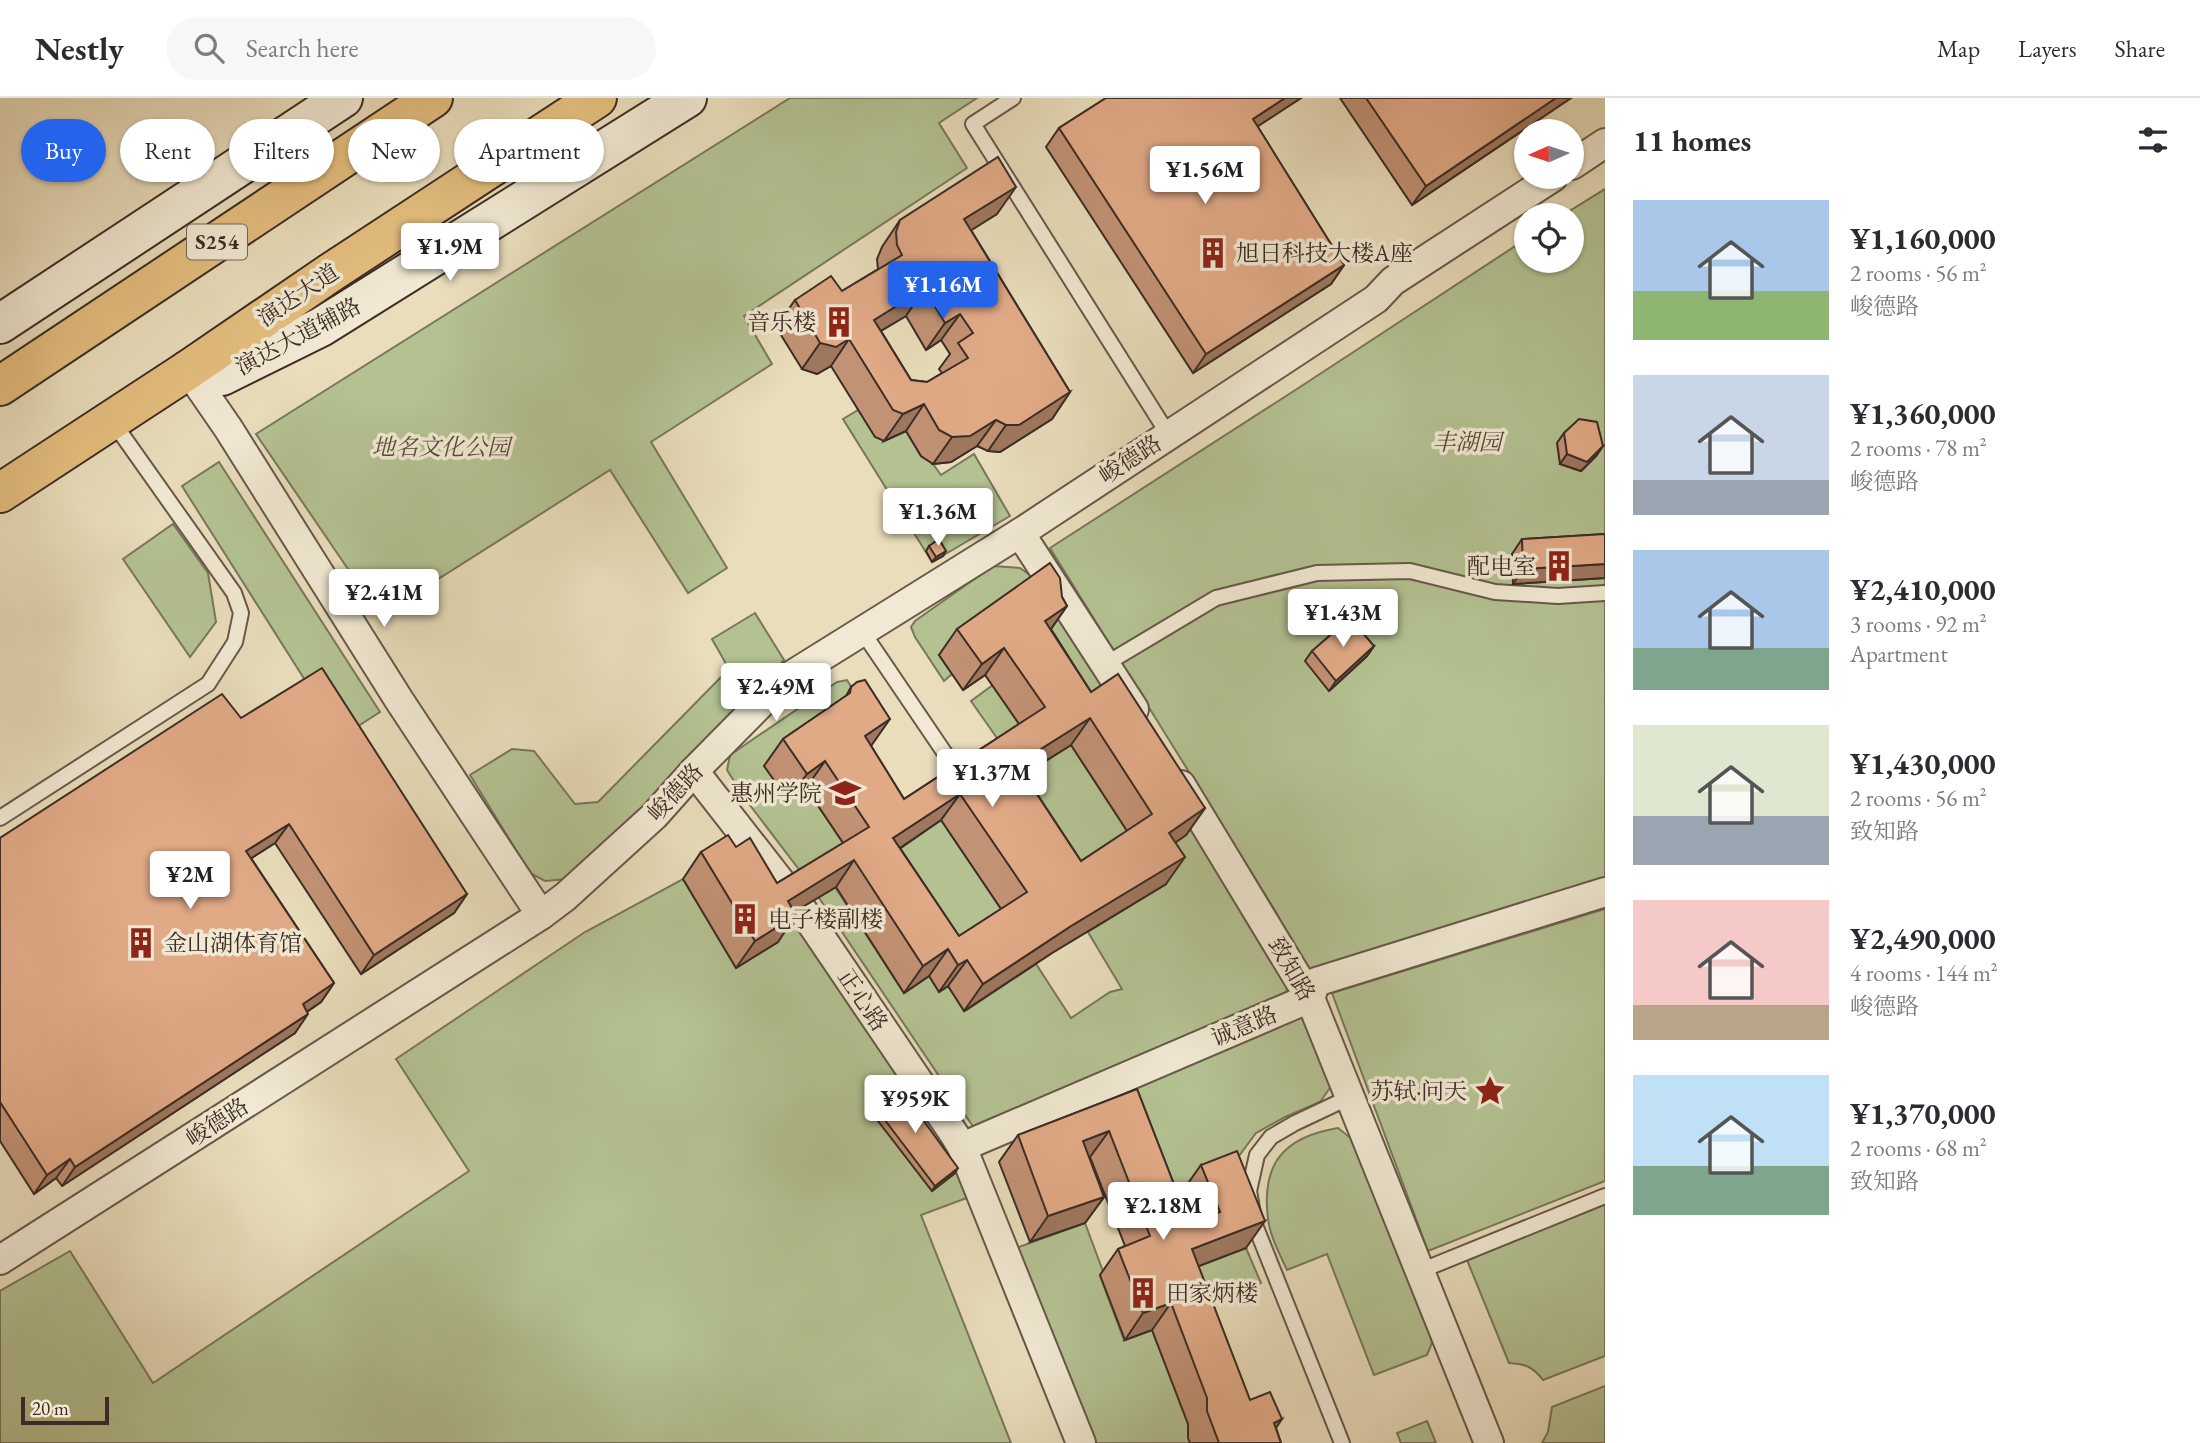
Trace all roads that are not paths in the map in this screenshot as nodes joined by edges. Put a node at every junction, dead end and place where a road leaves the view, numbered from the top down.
1 (342, 98) edge
2 (433, 98) edge
3 (597, 98) edge
4 (687, 98) edge
5 (1013, 98) edge
6 (1605, 143) edge
7 (1584, 157) edge
8 (1535, 189) edge
9 (0, 324) edge
10 (188, 370) junction
11 (0, 386) edge
12 (112, 421) junction
13 (1168, 434) junction
14 (0, 493) edge
15 (1020, 533) junction
16 (1605, 593) edge
17 (862, 631) junction
18 (1104, 665) junction
19 (1150, 735) edge
20 (946, 755) dead end
21 (1165, 759) edge
22 (694, 771) junction
23 (0, 818) edge
24 (1605, 892) edge
25 (541, 915) junction
26 (1310, 998) junction
27 (1350, 1097) junction
28 (962, 1147) junction
29 (1605, 1196) edge
30 (0, 1259) edge
31 (1420, 1271) junction
32 (1081, 1443) edge
33 (1342, 1443) edge
34 (1489, 1443) edge

1 - 9 main road
2 - 11 main road, S254
3 - 10 main road, 演达大道
4 - 10 main road, 演达大道辅路
5 - 13 lane
6 - 7 street
8 - 13 street, 峻德路
10 - 12 main road, 演达大道
10 - 25 street
12 - 14 main road, 演达大道
12 - 23 lane
13 - 15 street, 峻德路
15 - 17 street, 峻德路
15 - 18 street
16 - 18 lane
17 - 20 lane
17 - 22 street, 峻德路
18 - 19 street
21 - 26 street, 致知路
22 - 25 street, 峻德路
22 - 28 street, 正心路
24 - 26 street, 诚意路
25 - 30 street, 峻德路
26 - 27 street, 致知路
26 - 28 street, 诚意路
27 - 31 street, 致知路
27 - 33 lane
28 - 32 street, 正心路
29 - 31 lane
31 - 34 street, 致知路

